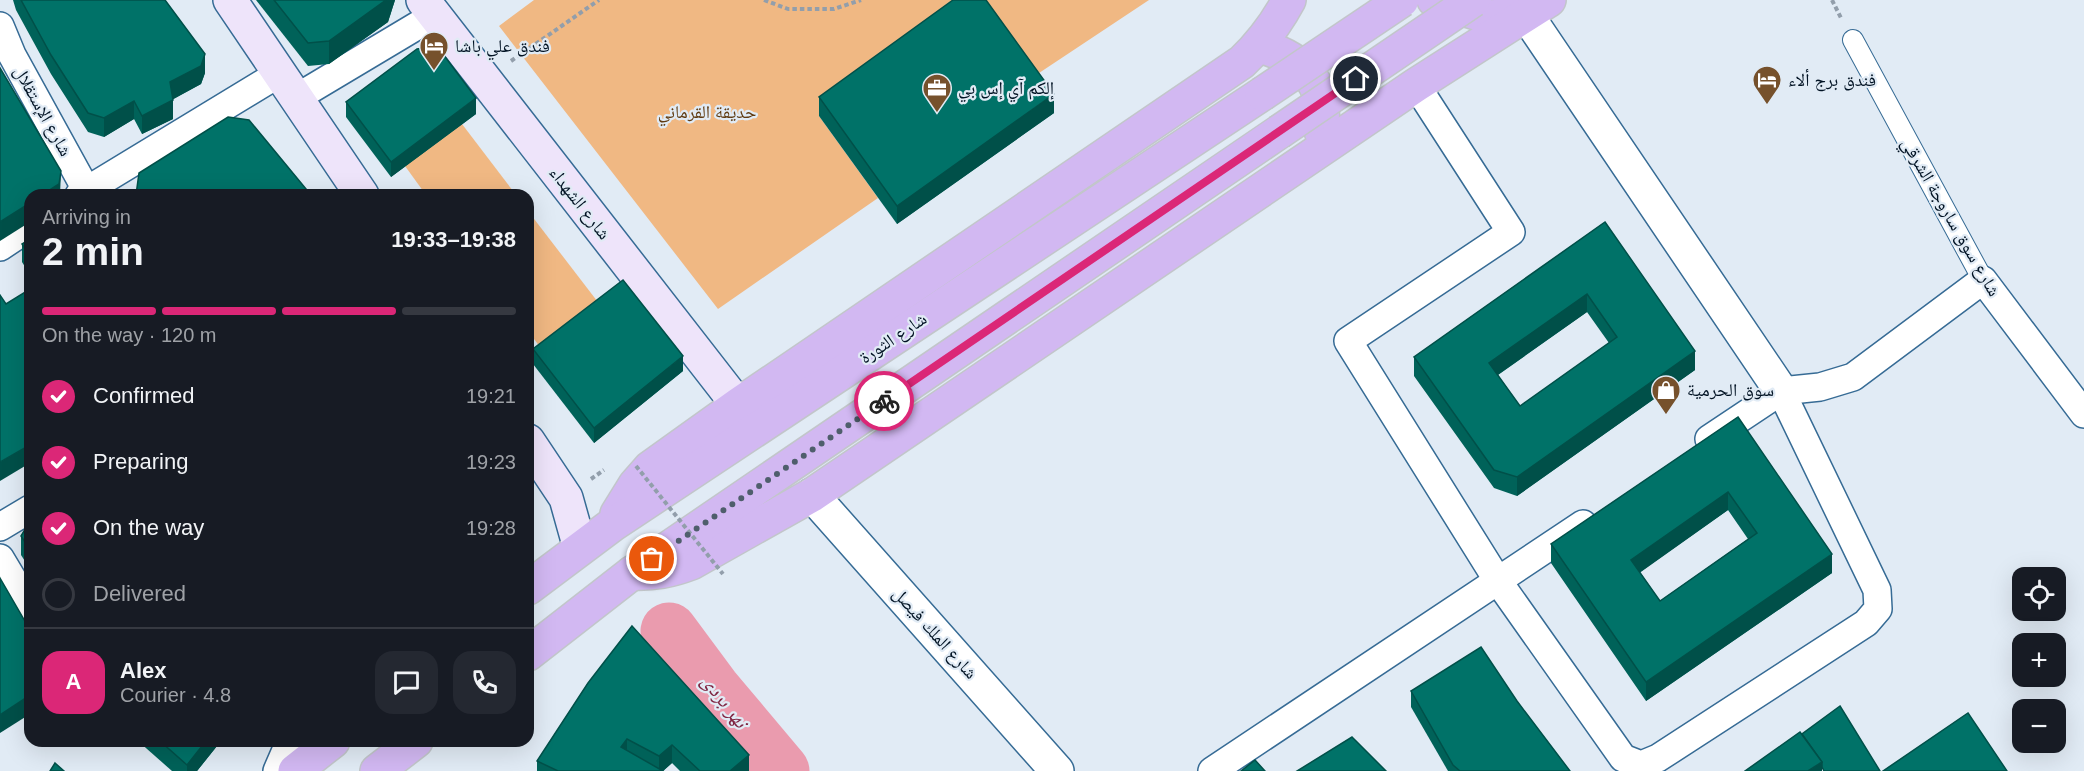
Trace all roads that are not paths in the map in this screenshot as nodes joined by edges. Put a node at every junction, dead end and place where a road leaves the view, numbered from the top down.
1 (230, 0) edge
2 (1289, 0) edge
3 (1402, 0) edge
4 (1434, 0) edge
5 (1473, 0) edge
6 (1538, 7) edge
7 (429, 8) edge
8 (0, 26) edge
9 (1853, 40) dead end
10 (1259, 46) junction
11 (288, 86) junction
12 (1416, 86) junction
13 (1311, 158) junction
14 (83, 189) edge
15 (93, 189) edge
16 (358, 189) edge
17 (24, 232) edge
18 (0, 247) edge
19 (1983, 280) junction
20 (1781, 391) junction
21 (738, 405) junction
22 (2084, 414) edge
23 (534, 450) edge
24 (1693, 450) edge
25 (812, 495) junction
26 (1606, 508) edge
27 (24, 513) edge
28 (612, 525) junction
29 (0, 527) edge
30 (580, 548) junction
31 (0, 558) edge
32 (632, 573) junction
33 (1498, 580) junction
34 (534, 583) edge
35 (24, 598) edge
36 (534, 649) edge
37 (287, 747) edge
38 (325, 747) edge
39 (408, 747) edge
40 (277, 771) edge
41 (295, 771) edge
42 (378, 771) edge
43 (1057, 771) edge
44 (1212, 771) edge

1 - 11 main road
2 - 10 highway
3 - 28 highway, شارع الثورة, bridge
4 - 6 highway
5 - 32 highway, bridge
6 - 12 highway
6 - 20 street
7 - 11 street
7 - 21 main road, شارع الشهداء
8 - 14 street, شارع الإستقلال
9 - 19 street, شارع سوق ساروجة الشرقي
10 - 13 highway
10 - 21 highway
11 - 15 street
11 - 16 main road
12 - 13 highway
12 - 33 street
13 - 25 highway
17 - 18 street
19 - 20 street
19 - 22 street, شارع سوق ساروجة الشرقي
20 - 24 street
20 - 33 street
21 - 28 highway
23 - 30 main road
25 - 32 highway
25 - 43 street, شارع الملك فيصل
26 - 33 street
27 - 29 street
28 - 30 highway, شارع الثورة
30 - 34 highway, شارع الثورة
31 - 35 street
32 - 36 highway
33 - 44 street
37 - 40 street
38 - 41 highway
39 - 42 highway

